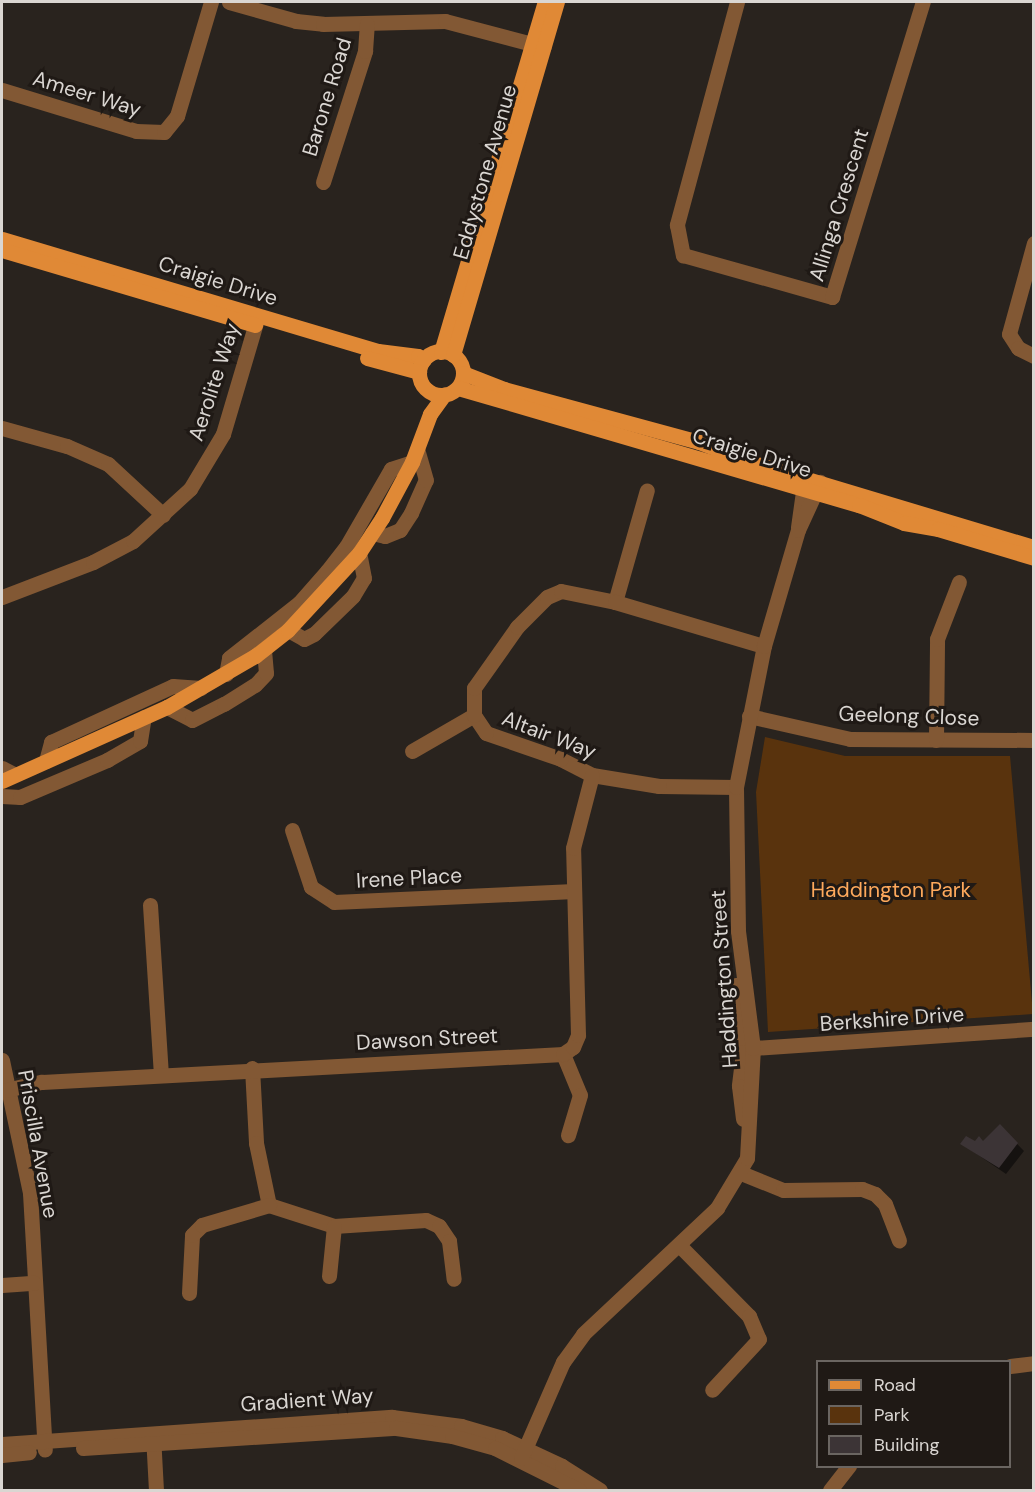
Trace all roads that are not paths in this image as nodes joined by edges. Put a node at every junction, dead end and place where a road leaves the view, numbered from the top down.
1 (211, 2) edge
2 (229, 2) edge
3 (546, 2) edge
4 (557, 2) edge
5 (736, 2) edge
6 (923, 2) edge
7 (268, 6) edge
8 (367, 24) junction
9 (538, 45) junction
10 (2, 90) edge
11 (323, 183) dead end
12 (2, 239) edge
13 (1034, 243) edge
14 (2, 250) edge
15 (257, 320) junction
16 (447, 353) junction
17 (1034, 356) edge
18 (422, 372) junction
19 (463, 373) junction
20 (458, 388) junction
21 (444, 395) junction
22 (430, 414) junction
23 (2, 428) edge
24 (414, 456) junction
25 (810, 486) junction
26 (647, 490) dead end
27 (163, 515) junction
28 (372, 533) junction
29 (1034, 547) edge
30 (359, 553) junction
31 (1034, 558) edge
32 (959, 582) dead end
33 (2, 597) edge
34 (615, 602) junction
35 (288, 630) junction
36 (764, 646) junction
37 (264, 650) junction
38 (226, 674) junction
39 (201, 688) junction
40 (167, 707) junction
41 (474, 715) junction
42 (749, 716) junction
43 (144, 717) junction
44 (936, 740) junction
45 (1034, 740) edge
46 (412, 751) dead end
47 (46, 761) junction
48 (6, 774) edge
49 (592, 775) junction
50 (736, 787) junction
51 (2, 796) edge
52 (292, 830) dead end
53 (573, 891) junction
54 (150, 904) dead end
55 (738, 931) junction
56 (1034, 1029) edge
57 (753, 1048) junction
58 (563, 1054) junction
59 (2, 1060) edge
60 (252, 1068) junction
61 (161, 1074) junction
62 (6, 1090) junction
63 (568, 1135) dead end
64 (741, 1173) junction
65 (733, 1186) junction
66 (269, 1205) junction
67 (334, 1226) junction
68 (899, 1240) dead end
69 (679, 1245) junction
70 (329, 1276) dead end
71 (454, 1279) dead end
72 (34, 1283) junction
73 (2, 1285) edge
74 (189, 1293) dead end
75 (1034, 1363) edge
76 (1011, 1365) edge
77 (712, 1390) dead end
78 (154, 1438) junction
79 (2, 1444) edge
80 (44, 1445) junction
81 (524, 1454) junction
82 (2, 1455) edge
83 (848, 1468) edge
84 (156, 1491) edge
85 (579, 1491) edge
86 (600, 1491) edge
87 (830, 1491) edge

1 - 10 street, Ameer Way
2 - 7 street
3 - 9 main road, Eddystone Avenue
4 - 9 main road, Eddystone Avenue
5 - 6 street, Allinga Crescent
7 - 8 street
8 - 9 street
8 - 11 street, Barone Road
9 - 16 main road, Eddystone Avenue
12 - 15 main road, Craigie Drive
13 - 17 street
14 - 15 main road, Craigie Drive
15 - 18 main road, Craigie Drive
15 - 27 street, Aerolite Way
16 - 18 main road
16 - 19 main road
18 - 21 main road
18 - 22 main road
19 - 20 main road
19 - 25 main road, Craigie Drive
20 - 21 main road
20 - 25 main road, Craigie Drive
21 - 22 main road
22 - 24 main road
23 - 27 street
24 - 28 main road
24 - 28 street
24 - 38 street
25 - 29 main road, Craigie Drive
25 - 31 main road, Craigie Drive
25 - 36 street, Haddington Street
26 - 34 street
27 - 33 street, Aerolite Way
28 - 30 main road
30 - 35 main road
30 - 35 street
32 - 44 street
34 - 36 street, Altair Way
34 - 41 street, Altair Way
35 - 37 main road
36 - 42 street, Haddington Street
37 - 38 main road
37 - 40 street
38 - 39 main road
39 - 40 main road
39 - 47 street
40 - 43 main road
41 - 46 street
41 - 49 street, Altair Way
42 - 44 street, Geelong Close
42 - 50 street, Haddington Street
43 - 47 main road
43 - 51 street
44 - 45 street, Geelong Close
47 - 48 main road
49 - 50 street, Altair Way
49 - 53 street
50 - 55 street, Haddington Street
52 - 53 street, Irene Place
53 - 58 street
54 - 61 street
55 - 57 street, Haddington Street
55 - 65 street
56 - 57 street, Berkshire Drive
57 - 64 street, Haddington Street
58 - 60 street, Dawson Street
58 - 63 street
59 - 62 street, Priscilla Avenue
60 - 61 street, Dawson Street
60 - 66 street
61 - 62 street, Dawson Street
62 - 72 street, Priscilla Avenue
64 - 65 street, Haddington Street
64 - 68 street
65 - 69 street, Haddington Street
66 - 67 street
66 - 74 street
67 - 70 street
67 - 71 street
69 - 77 street
69 - 81 street, Haddington Street
72 - 73 street
72 - 80 street, Priscilla Avenue
75 - 76 street
78 - 80 street, Gradient Way
78 - 81 street, Gradient Way
78 - 84 street
79 - 80 street, Gradient Way
80 - 82 street, Gradient Way
81 - 85 street, Gradient Way
81 - 86 street, Gradient Way
83 - 87 street

